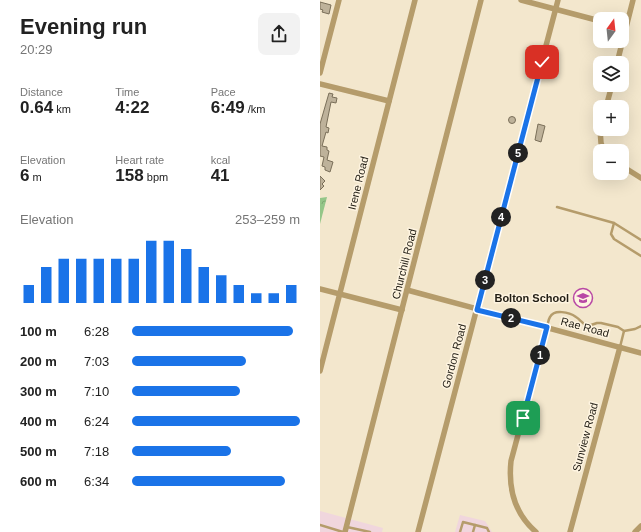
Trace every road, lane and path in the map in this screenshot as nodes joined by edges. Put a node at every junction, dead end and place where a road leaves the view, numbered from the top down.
1 (339, 0) edge
2 (415, 0) edge
3 (481, 0) edge
4 (521, 0) edge
5 (558, 0) edge
6 (634, 0) edge
7 (556, 9) junction
8 (629, 14) edge
9 (593, 19) edge
10 (320, 73) edge
11 (320, 84) edge
12 (389, 101) junction
13 (629, 170) edge
14 (641, 178) edge
15 (557, 206) dead end
16 (614, 223) junction
17 (641, 240) edge
18 (641, 256) edge
19 (320, 289) edge
20 (407, 290) junction
21 (340, 294) junction
22 (402, 310) junction
23 (477, 310) junction
24 (641, 326) edge
25 (547, 327) junction
26 (624, 331) junction
27 (620, 347) junction
28 (641, 353) edge
29 (320, 371) edge
30 (320, 524) edge
31 (475, 525) junction
32 (641, 526) edge
33 (345, 530) edge
34 (370, 532) edge
35 (418, 532) edge
36 (460, 532) edge
37 (473, 532) edge
38 (489, 532) edge
39 (536, 532) edge
40 (570, 532) edge
41 (635, 532) edge

1 - 10 street
2 - 12 street, Irene Road
3 - 20 street, Churchill Road
4 - 7 street
5 - 7 street, Gordon Road
6 - 8 street
7 - 9 street
7 - 23 street, Gordon Road
11 - 12 street
12 - 21 street, Irene Road
13 - 14 street
15 - 16 lane
16 - 17 lane
16 - 18 lane
19 - 21 street
20 - 22 street, Churchill Road
20 - 23 street, Rae Road
21 - 22 street
21 - 29 street, Irene Road
22 - 33 street, Churchill Road
23 - 25 street, Rae Road
23 - 35 street, Gordon Road
24 - 26 lane
25 - 26 lane
25 - 27 street, Rae Road
25 - 39 street
26 - 27 lane
27 - 28 street, Rae Road
27 - 40 street, Sunview Road
30 - 33 lane
31 - 36 lane
31 - 37 lane
31 - 38 lane
32 - 41 street
33 - 34 lane

